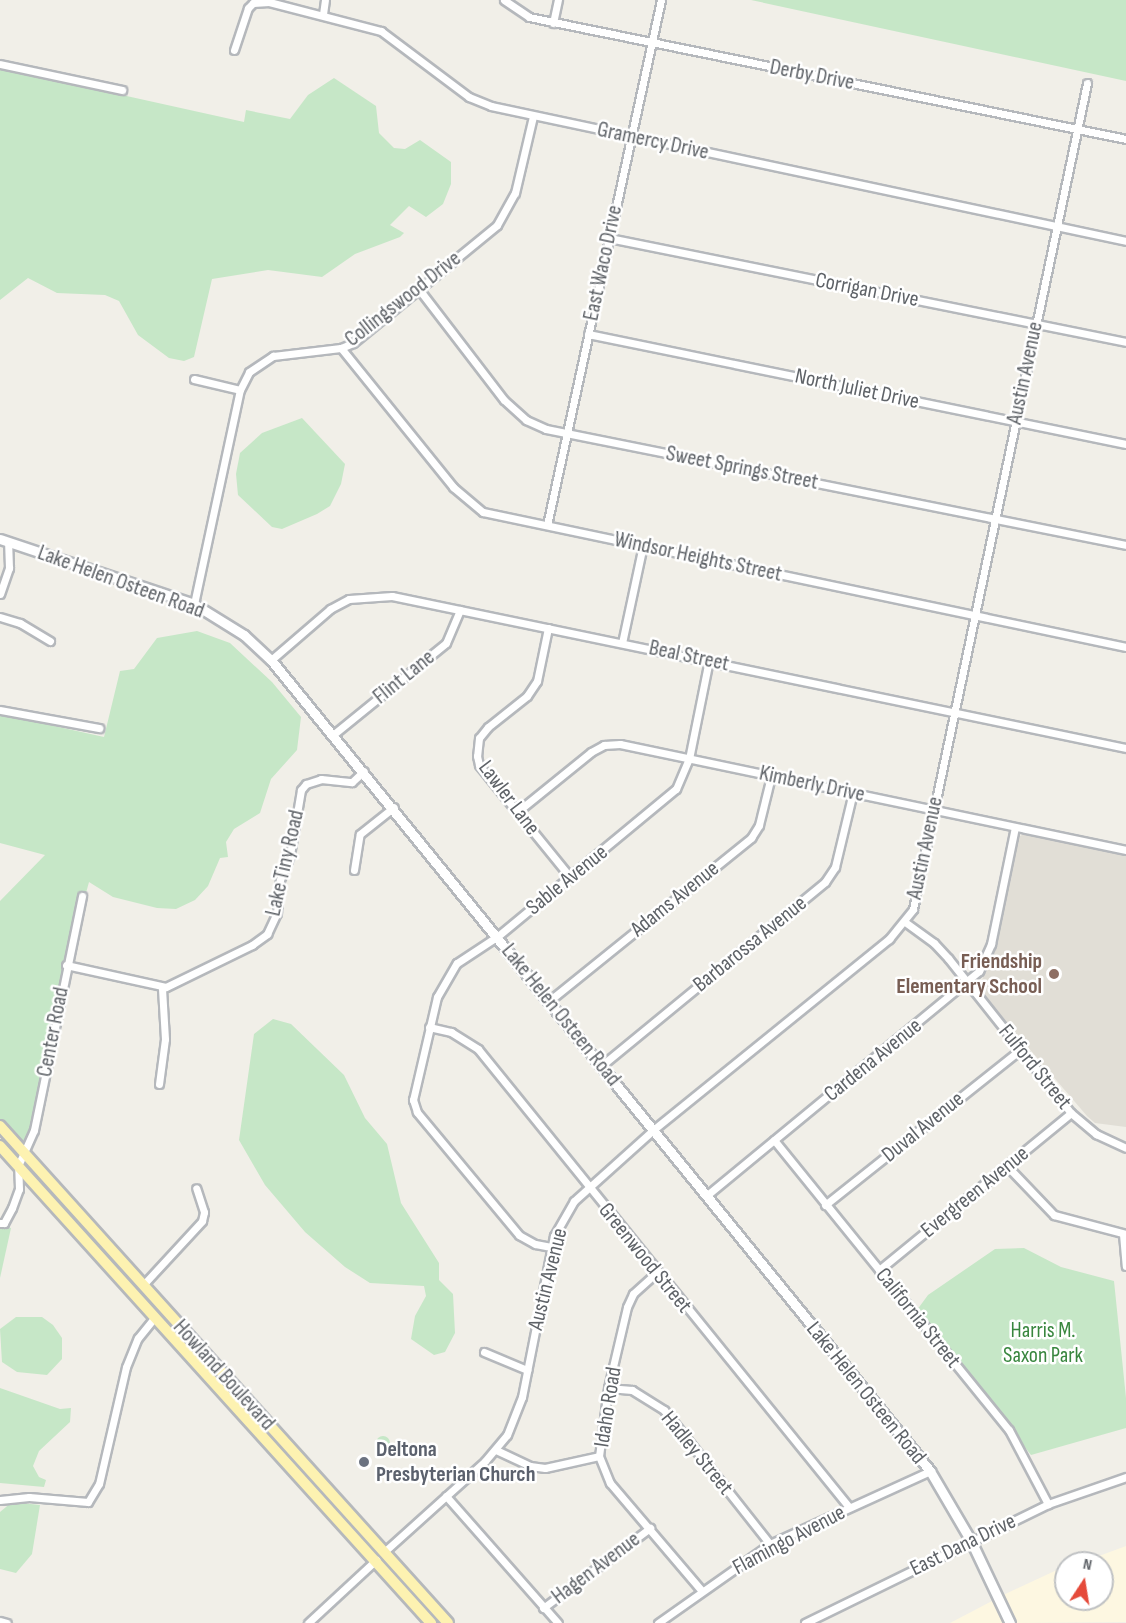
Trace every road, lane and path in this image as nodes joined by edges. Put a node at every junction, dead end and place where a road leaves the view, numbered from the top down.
1 (325, 0) edge
2 (504, 0) edge
3 (558, 0) edge
4 (661, 0) edge
5 (322, 14) junction
6 (553, 23) junction
7 (652, 43) junction
8 (234, 50) dead end
9 (0, 64) edge
10 (1087, 83) dead end
11 (122, 90) dead end
12 (533, 117) junction
13 (1077, 129) junction
14 (629, 136) junction
15 (1126, 139) edge
16 (1055, 225) junction
17 (609, 238) junction
18 (1126, 240) edge
19 (418, 288) junction
20 (1035, 323) junction
21 (588, 334) junction
22 (1126, 342) edge
23 (341, 348) junction
24 (194, 379) dead end
25 (240, 390) junction
26 (1015, 421) junction
27 (567, 434) junction
28 (1126, 444) edge
29 (995, 517) junction
30 (547, 525) junction
31 (4, 541) edge
32 (643, 545) junction
33 (1126, 546) edge
34 (0, 594) edge
35 (194, 603) junction
36 (460, 609) junction
37 (975, 615) junction
38 (0, 617) edge
39 (549, 628) junction
40 (50, 641) dead end
41 (622, 643) junction
42 (1126, 647) edge
43 (271, 660) junction
44 (709, 660) junction
45 (0, 710) edge
46 (953, 711) junction
47 (99, 728) dead end
48 (334, 734) junction
49 (1126, 748) edge
50 (689, 759) junction
51 (364, 771) junction
52 (771, 776) junction
53 (853, 792) junction
54 (394, 807) junction
55 (933, 810) junction
56 (518, 812) junction
57 (1015, 827) junction
58 (1126, 850) edge
59 (354, 870) dead end
60 (570, 877) junction
61 (82, 896) dead end
62 (905, 922) junction
63 (498, 936) junction
64 (66, 965) junction
65 (967, 983) junction
66 (162, 988) junction
67 (549, 1002) junction
68 (429, 1027) junction
69 (1021, 1049) junction
70 (601, 1066) junction
71 (159, 1084) dead end
72 (1071, 1113) junction
73 (0, 1126) edge
74 (653, 1130) junction
75 (774, 1140) junction
76 (0, 1146) edge
77 (1126, 1148) edge
78 (24, 1153) junction
79 (18, 1166) junction
80 (1006, 1166) junction
81 (588, 1186) junction
82 (196, 1188) dead end
83 (706, 1196) junction
84 (825, 1205) junction
85 (0, 1223) edge
86 (1124, 1234) edge
87 (551, 1247) junction
88 (1126, 1266) edge
89 (879, 1270) junction
90 (656, 1273) junction
91 (142, 1285) junction
92 (154, 1318) junction
93 (484, 1352) dead end
94 (527, 1370) junction
95 (608, 1388) junction
96 (496, 1450) junction
97 (599, 1456) junction
98 (930, 1471) junction
99 (1126, 1477) edge
100 (446, 1496) junction
101 (0, 1500) edge
102 (1048, 1504) junction
103 (849, 1507) junction
104 (650, 1528) junction
105 (971, 1540) junction
106 (770, 1544) junction
107 (380, 1556) junction
108 (701, 1590) junction
109 (543, 1608) junction
110 (0, 1621) edge
111 (7, 1623) edge
112 (308, 1623) edge
113 (431, 1623) edge
114 (448, 1623) edge
115 (558, 1623) edge
116 (658, 1623) edge
117 (805, 1623) edge
118 (1010, 1623) edge

1 - 5 street
2 - 6 street, Derby Drive
3 - 6 street
4 - 7 street, East Waco Drive
5 - 8 street, Gramercy Drive
5 - 12 street, Gramercy Drive
6 - 7 street, Derby Drive
7 - 13 street, Derby Drive
7 - 14 street, East Waco Drive
9 - 11 street
10 - 13 street, Austin Avenue
12 - 14 street, Gramercy Drive
12 - 19 street, Collingswood Drive
13 - 15 street, Derby Drive
13 - 16 street, Austin Avenue
14 - 16 street, Gramercy Drive
14 - 17 street, East Waco Drive
16 - 18 street, Gramercy Drive
16 - 20 street, Austin Avenue
17 - 20 street, Corrigan Drive
17 - 21 street, East Waco Drive
19 - 23 street, Collingswood Drive
19 - 27 street, Sweet Springs Street
20 - 22 street, Corrigan Drive
20 - 26 street, Austin Avenue
21 - 26 street, North Juliet Drive
21 - 27 street, East Waco Drive
23 - 25 street, Collingswood Drive
23 - 30 street, Windsor Heights Street
24 - 25 street
25 - 35 street, Collingswood Drive
26 - 28 street, North Juliet Drive
26 - 29 street, Austin Avenue
27 - 29 street, Sweet Springs Street
27 - 30 street, East Waco Drive
29 - 33 street, Sweet Springs Street
29 - 37 street, Austin Avenue
30 - 32 street, Windsor Heights Street
31 - 34 street
31 - 35 street, Lake Helen Osteen Road
32 - 37 street, Windsor Heights Street
32 - 41 street
35 - 43 street, Lake Helen Osteen Road
36 - 39 street, Beal Street
36 - 43 street, Beal Street
36 - 48 street, Flint Lane
37 - 42 street, Windsor Heights Street
37 - 46 street, Austin Avenue
38 - 40 street
39 - 41 street, Beal Street
39 - 56 street, Lawler Lane
41 - 44 street, Beal Street
43 - 48 street, Lake Helen Osteen Road
44 - 46 street, Beal Street
44 - 50 street, Sable Avenue
45 - 47 street
46 - 49 street, Beal Street
46 - 55 street, Austin Avenue
48 - 51 street, Lake Helen Osteen Road
50 - 52 street, Kimberly Drive
50 - 56 street, Kimberly Drive
50 - 60 street, Sable Avenue
51 - 54 street, Lake Helen Osteen Road
51 - 66 street, Lake Tiny Road
52 - 53 street, Kimberly Drive
52 - 67 street, Adams Avenue
53 - 55 street, Kimberly Drive
53 - 70 street, Barbarossa Avenue
54 - 59 street
54 - 63 street, Lake Helen Osteen Road
55 - 57 street, Kimberly Drive
55 - 62 street, Austin Avenue
56 - 60 street, Lawler Lane
57 - 58 street, Kimberly Drive
57 - 65 street, Cardena Avenue
60 - 63 street, Sable Avenue
61 - 64 street, Center Road
62 - 65 street, Fulford Street
62 - 74 street, Austin Avenue
63 - 67 street, Lake Helen Osteen Road
63 - 68 street, Sable Avenue
64 - 66 street
64 - 78 street, Center Road
65 - 69 street, Fulford Street
65 - 75 street, Cardena Avenue
66 - 71 street
67 - 70 street, Lake Helen Osteen Road
68 - 81 street, Greenwood Street
68 - 87 street, Sable Avenue
69 - 72 street, Fulford Street
69 - 84 street, Duval Avenue
70 - 74 street, Lake Helen Osteen Road
72 - 77 street, Fulford Street
72 - 80 street, Evergreen Avenue
73 - 78 main road, Howland Boulevard
74 - 81 street, Austin Avenue
74 - 83 street, Lake Helen Osteen Road
75 - 83 street, Cardena Avenue
75 - 84 street, California Street
76 - 79 main road, Howland Boulevard
78 - 79 street, Center Road
78 - 91 main road, Howland Boulevard
79 - 85 street
79 - 92 main road, Howland Boulevard
80 - 86 street
80 - 89 street, Evergreen Avenue
81 - 87 street, Austin Avenue
81 - 90 street, Greenwood Street
82 - 91 street
83 - 98 street, Lake Helen Osteen Road
84 - 89 street, California Street
86 - 88 street
87 - 94 street, Austin Avenue
89 - 102 street, California Street
90 - 95 street, Idaho Road
90 - 103 street, Greenwood Street
91 - 107 main road, Howland Boulevard
92 - 101 street
92 - 107 main road, Howland Boulevard
93 - 94 street
94 - 96 street, Austin Avenue
95 - 97 street, Idaho Road
95 - 106 street, Hadley Street
96 - 97 street
96 - 100 street, Austin Avenue
97 - 104 street, Idaho Road
98 - 103 street, Flamingo Avenue
98 - 105 street, Lake Helen Osteen Road
99 - 102 street, East Dana Drive
100 - 107 street, Austin Avenue
100 - 109 street
102 - 105 street, East Dana Drive
103 - 106 street, Flamingo Avenue
104 - 108 street, Idaho Road
104 - 109 street, Hagen Avenue
105 - 117 street, East Dana Drive
105 - 118 street, Lake Helen Osteen Road
106 - 108 street, Flamingo Avenue
107 - 112 street, Austin Avenue
107 - 113 main road, Howland Boulevard
107 - 114 main road, Howland Boulevard
108 - 116 street, Flamingo Avenue
109 - 115 street
110 - 111 street

